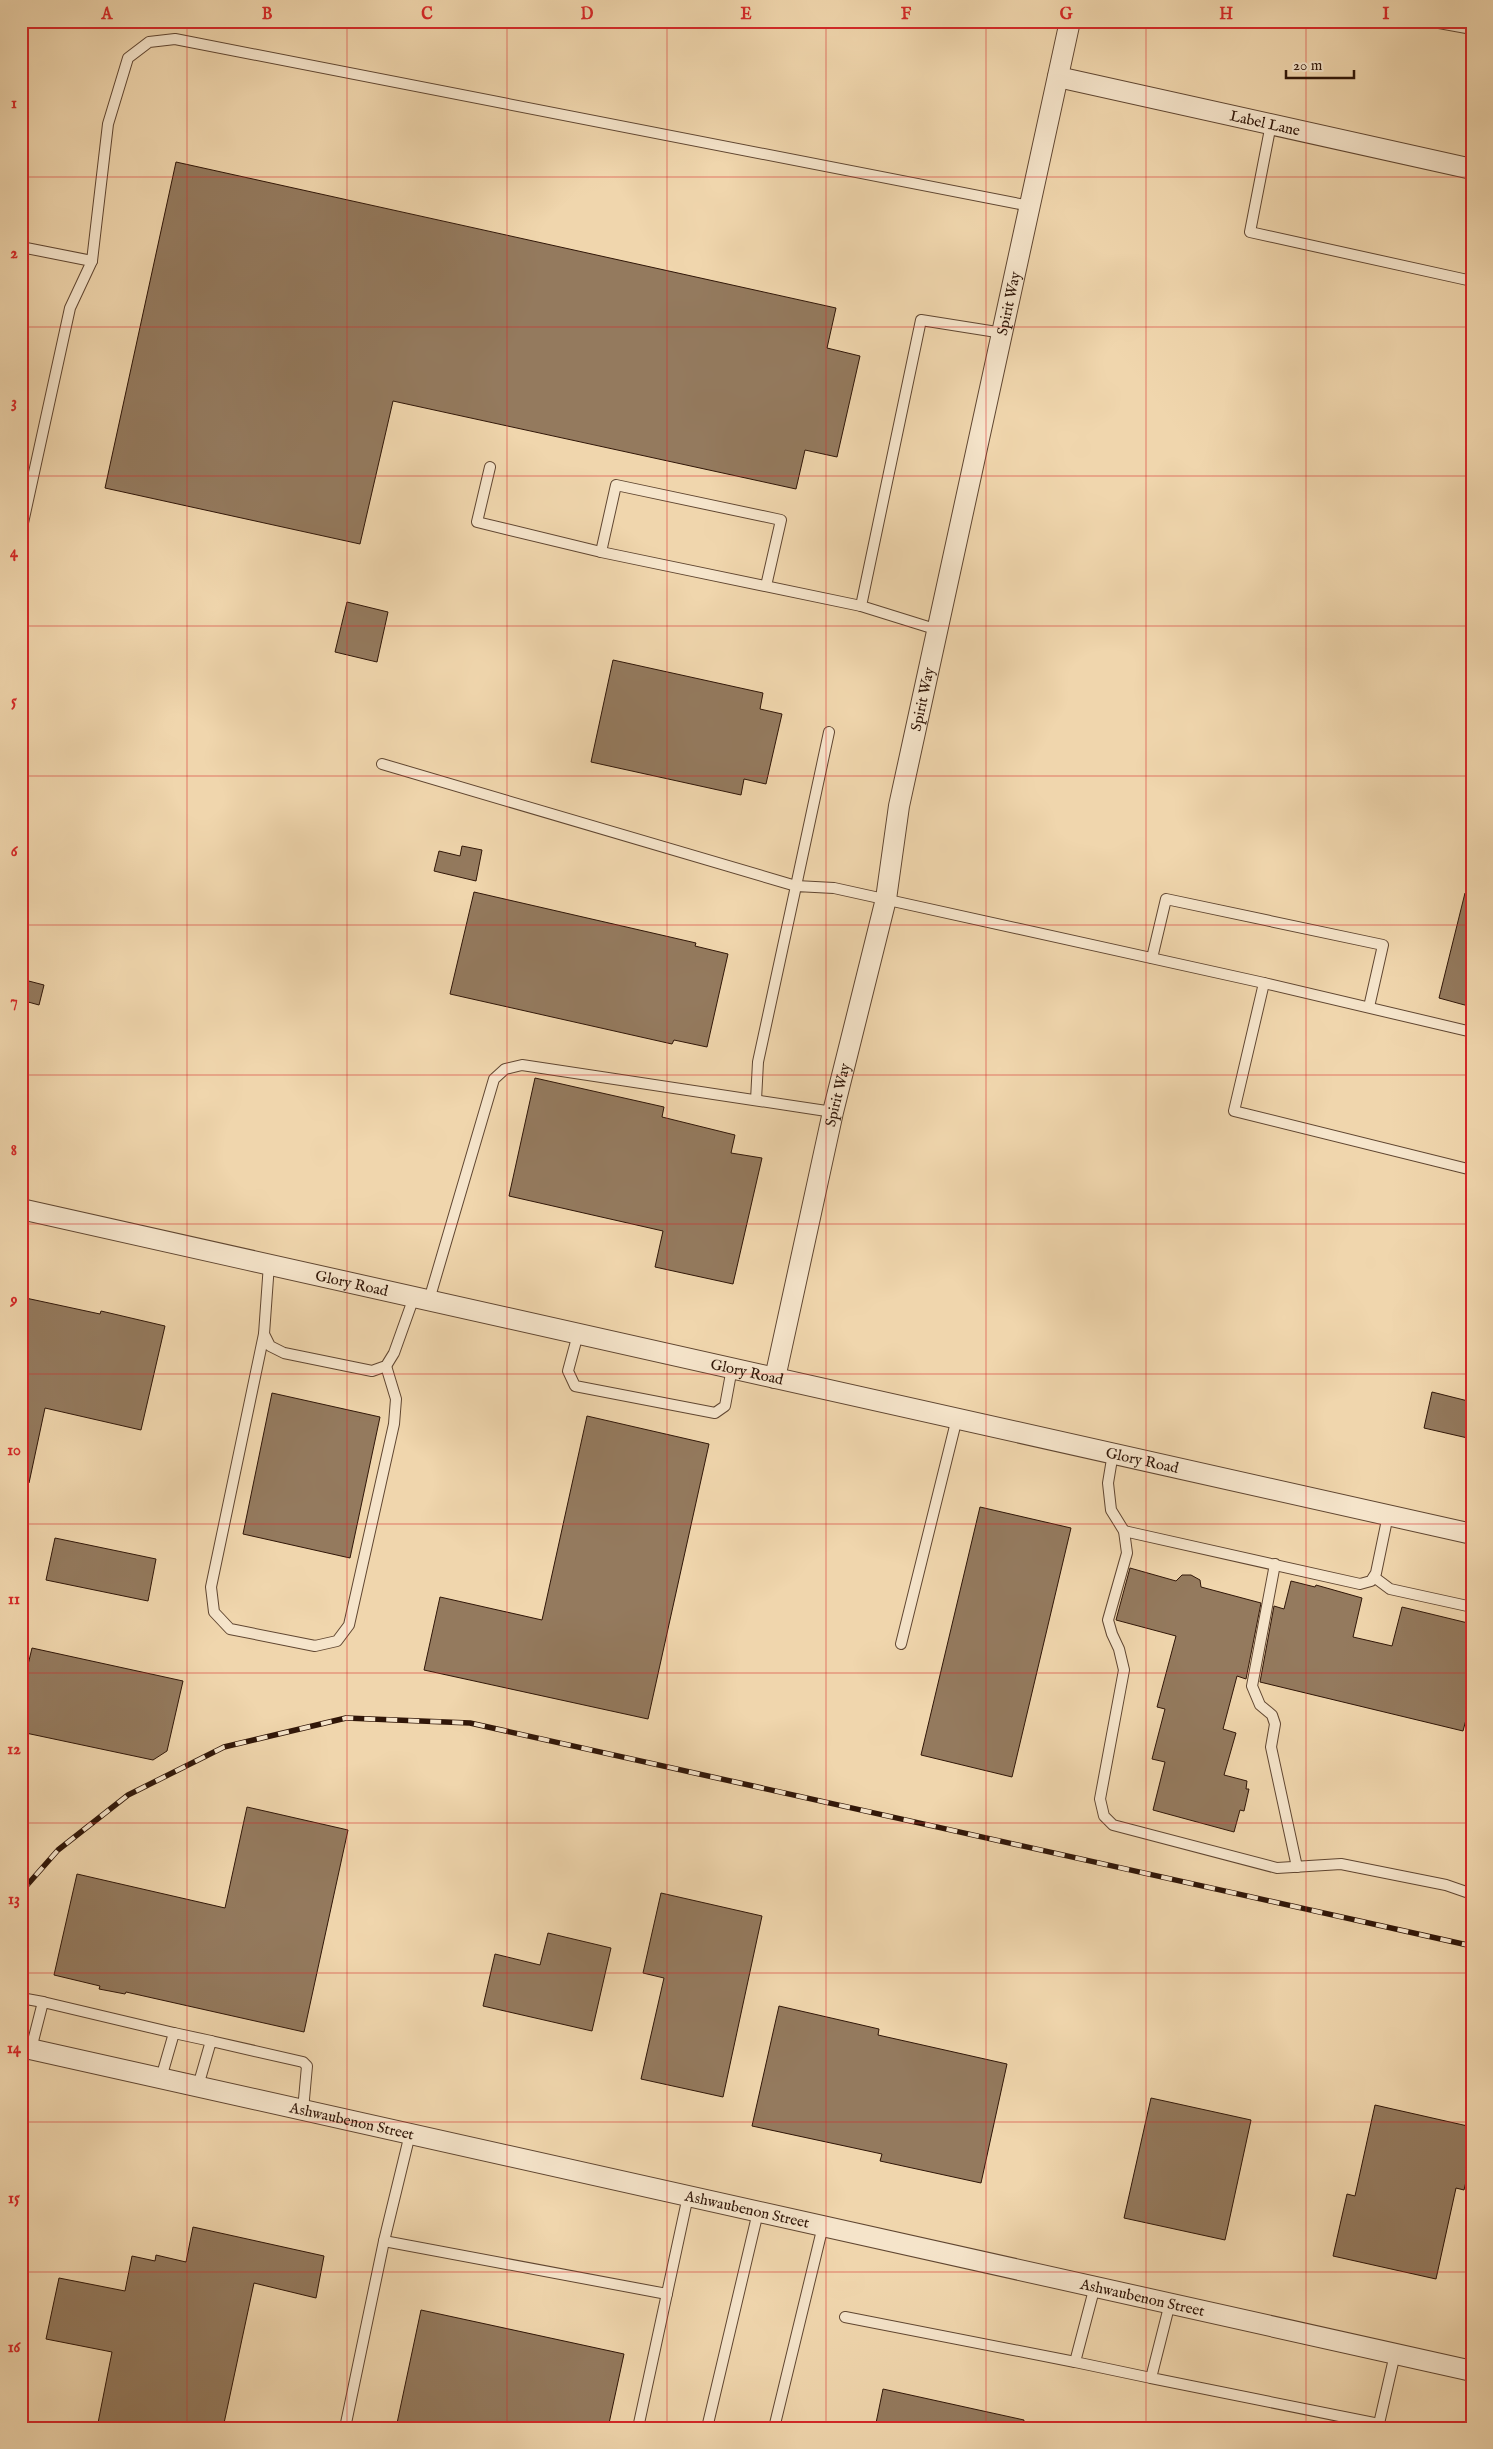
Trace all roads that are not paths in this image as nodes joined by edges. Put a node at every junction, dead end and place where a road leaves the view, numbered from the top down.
1 (1070, 21) edge
2 (1428, 21) edge
3 (1472, 29) edge
4 (1058, 77) junction
5 (1271, 124) junction
6 (1472, 169) edge
7 (1030, 206) junction
8 (21, 247) edge
9 (92, 261) junction
10 (1472, 281) edge
11 (1002, 333) junction
12 (490, 467) dead end
13 (21, 532) edge
14 (601, 552) junction
15 (766, 586) junction
16 (861, 606) junction
17 (938, 630) junction
18 (829, 732) dead end
19 (382, 764) dead end
20 (796, 886) junction
21 (886, 899) junction
22 (1152, 958) junction
23 (1264, 983) junction
24 (1369, 1008) junction
25 (1472, 1032) edge
26 (756, 1100) junction
27 (833, 1112) junction
28 (1472, 1170) edge
29 (21, 1209) edge
30 (269, 1264) junction
31 (421, 1299) junction
32 (264, 1334) junction
33 (578, 1334) junction
34 (386, 1366) junction
35 (732, 1368) junction
36 (775, 1378) junction
37 (957, 1418) junction
38 (1113, 1453) junction
39 (1388, 1515) junction
40 (1124, 1531) junction
41 (1472, 1534) edge
42 (1275, 1564) junction
43 (1374, 1577) junction
44 (1472, 1608) edge
45 (901, 1644) dead end
46 (1297, 1867) junction
47 (1472, 1894) edge
48 (21, 1998) edge
49 (43, 2002) junction
50 (174, 2033) junction
51 (211, 2042) junction
52 (26, 2048) edge
53 (162, 2078) junction
54 (198, 2086) junction
55 (304, 2110) junction
56 (410, 2134) junction
57 (688, 2196) junction
58 (758, 2212) junction
59 (823, 2226) junction
60 (384, 2241) junction
61 (1095, 2286) junction
62 (667, 2294) junction
63 (1170, 2303) junction
64 (845, 2317) dead end
65 (1395, 2354) junction
66 (1075, 2362) junction
67 (1472, 2371) edge
68 (1151, 2378) junction
69 (1379, 2426) edge
70 (345, 2428) edge
71 (638, 2428) edge
72 (707, 2428) edge
73 (774, 2428) edge

1 - 4 street, Spirit Way
2 - 3 lane
4 - 5 street, Label Lane
4 - 7 street, Spirit Way
5 - 6 street, Label Lane
5 - 10 lane
7 - 9 lane
7 - 11 street, Spirit Way
8 - 9 lane
9 - 13 lane
11 - 16 lane
11 - 17 street, Spirit Way
12 - 14 lane
14 - 15 lane
14 - 15 lane
15 - 16 lane
16 - 17 lane
17 - 21 street, Spirit Way
18 - 20 lane
19 - 20 lane
20 - 21 lane
20 - 26 lane
21 - 22 lane
21 - 27 street, Spirit Way
22 - 23 lane
22 - 24 lane
23 - 24 lane
23 - 28 lane
24 - 25 lane
26 - 27 lane
26 - 31 lane
27 - 36 street, Spirit Way
29 - 30 street, Glory Road
30 - 31 street, Glory Road
30 - 32 lane
31 - 33 street, Glory Road
31 - 34 lane
32 - 34 lane
32 - 34 lane
33 - 35 street, Glory Road
33 - 35 lane
35 - 36 street, Glory Road
36 - 37 street, Glory Road
37 - 38 street, Glory Road
37 - 45 lane
38 - 39 street, Glory Road
38 - 40 lane
39 - 41 street, Glory Road
39 - 43 lane
40 - 42 lane
40 - 46 lane
42 - 43 lane
42 - 46 lane
43 - 44 lane
46 - 47 lane
48 - 49 lane
49 - 50 lane
49 - 52 lane
50 - 51 lane
50 - 53 lane
51 - 54 lane
51 - 55 lane
52 - 53 street, Ashwaubenon Street
53 - 54 street, Ashwaubenon Street
54 - 55 street, Ashwaubenon Street
55 - 56 street, Ashwaubenon Street
56 - 57 street, Ashwaubenon Street
56 - 60 lane
57 - 58 street, Ashwaubenon Street
57 - 62 lane
58 - 59 street, Ashwaubenon Street
58 - 72 lane
59 - 61 street, Ashwaubenon Street
59 - 73 lane
60 - 62 lane
60 - 70 lane
61 - 63 street, Ashwaubenon Street
61 - 66 lane
62 - 71 lane
63 - 65 street, Ashwaubenon Street
63 - 68 lane
64 - 66 lane
65 - 67 street, Ashwaubenon Street
65 - 69 lane
66 - 68 lane
68 - 69 lane

